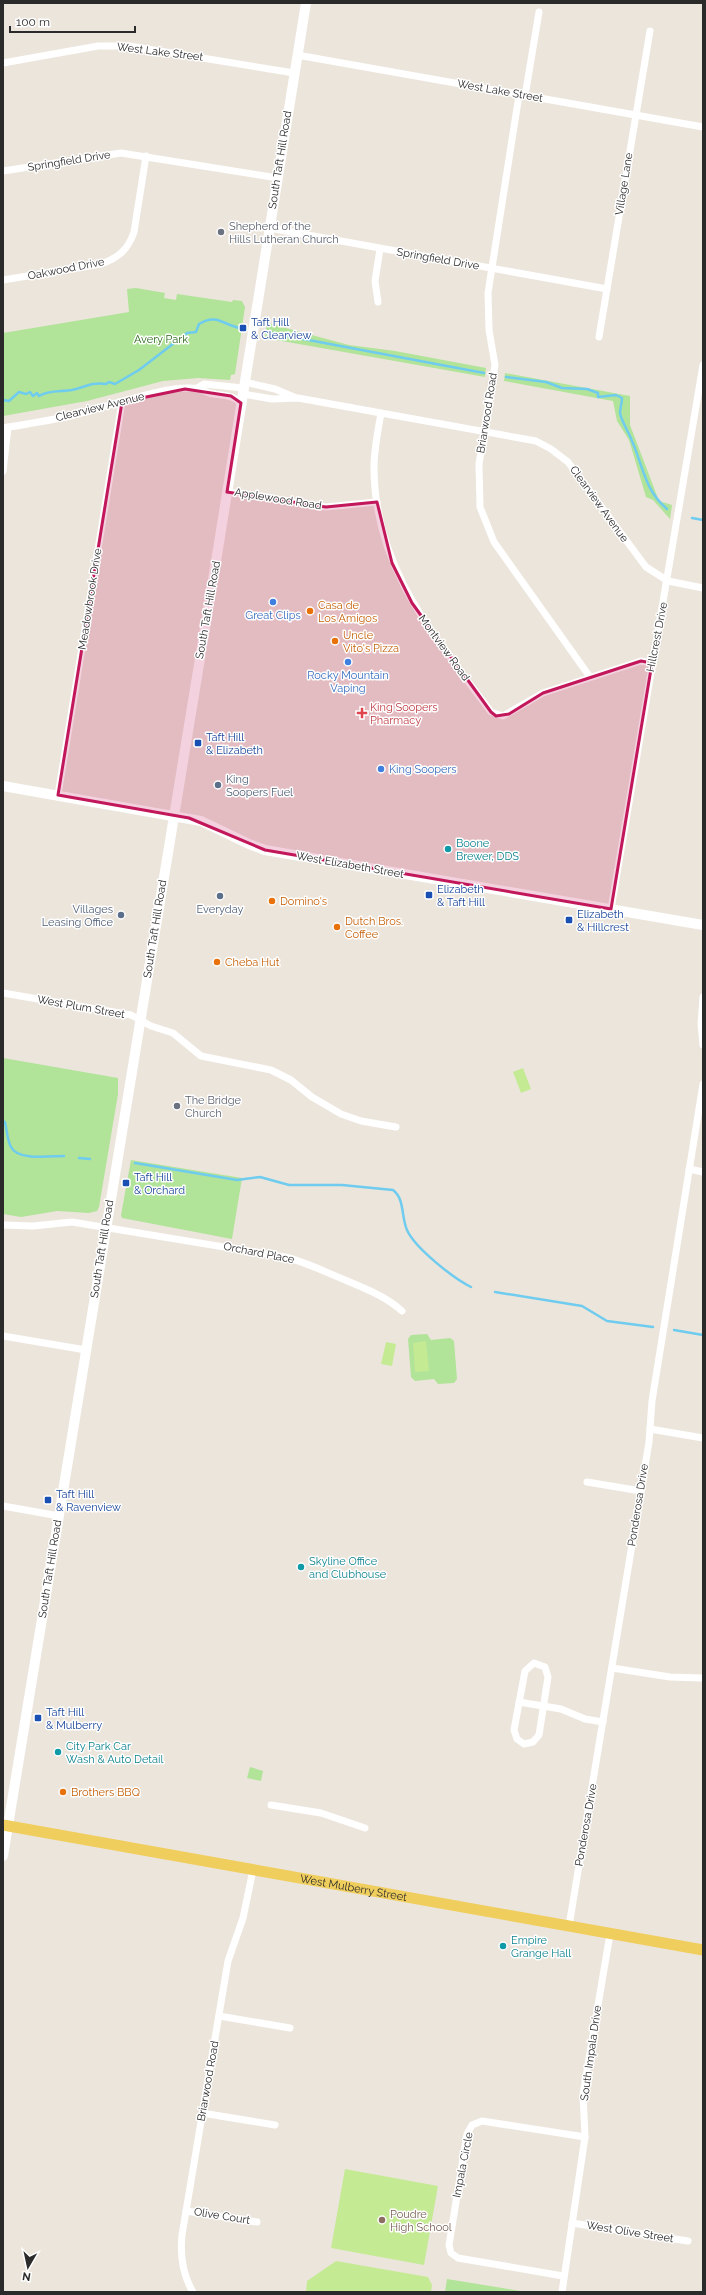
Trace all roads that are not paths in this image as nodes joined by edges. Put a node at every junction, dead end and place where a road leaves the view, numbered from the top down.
1 (306, 3) edge
2 (539, 12) dead end
3 (650, 31) dead end
4 (297, 55) junction
5 (3, 63) edge
6 (294, 73) junction
7 (522, 95) junction
8 (635, 115) junction
9 (703, 128) edge
10 (146, 156) junction
11 (3, 172) edge
12 (278, 178) junction
13 (269, 228) junction
14 (380, 250) junction
15 (492, 268) junction
16 (3, 280) edge
17 (607, 289) junction
18 (378, 302) dead end
19 (599, 337) dead end
20 (703, 365) edge
21 (197, 388) junction
22 (243, 392) junction
23 (298, 398) junction
24 (122, 402) junction
25 (381, 413) junction
26 (6, 428) edge
27 (484, 431) junction
28 (3, 471) edge
29 (227, 492) junction
30 (377, 502) junction
31 (668, 580) junction
32 (703, 588) edge
33 (652, 663) junction
34 (590, 677) junction
35 (3, 786) edge
36 (58, 795) junction
37 (174, 815) junction
38 (611, 909) junction
39 (703, 925) edge
40 (3, 993) edge
41 (703, 997) edge
42 (140, 1020) junction
43 (703, 1045) edge
44 (703, 1084) edge
45 (396, 1126) dead end
46 (689, 1169) junction
47 (703, 1172) edge
48 (3, 1225) edge
49 (106, 1227) junction
50 (402, 1311) dead end
51 (3, 1336) edge
52 (86, 1350) junction
53 (650, 1429) junction
54 (703, 1438) edge
55 (587, 1482) dead end
56 (641, 1491) junction
57 (3, 1506) edge
58 (59, 1516) junction
59 (612, 1668) junction
60 (703, 1678) edge
61 (519, 1702) junction
62 (544, 1706) junction
63 (603, 1722) junction
64 (271, 1805) dead end
65 (6, 1825) edge
66 (365, 1828) dead end
67 (3, 1856) edge
68 (253, 1870) junction
69 (569, 1926) junction
70 (610, 1934) junction
71 (703, 1950) edge
72 (219, 2016) junction
73 (290, 2028) dead end
74 (202, 2113) junction
75 (275, 2125) dead end
76 (585, 2138) junction
77 (186, 2211) junction
78 (257, 2222) dead end
79 (572, 2223) junction
80 (688, 2241) dead end
81 (563, 2276) junction
82 (193, 2292) edge
83 (562, 2292) edge

1 - 4 main road, South Taft Hill Road
2 - 7 street, Briarwood Road
3 - 8 street, Village Lane
4 - 6 main road, South Taft Hill Road
4 - 7 street, West Lake Street
5 - 6 street, West Lake Street
6 - 12 main road, South Taft Hill Road
7 - 8 street, West Lake Street
7 - 15 street, Briarwood Road
8 - 9 street, West Lake Street
8 - 17 street, Village Lane
10 - 11 street, Springfield Drive
10 - 12 street, Springfield Drive
10 - 16 street, Oakwood Drive
12 - 13 main road, South Taft Hill Road
13 - 14 street, Springfield Drive
13 - 22 main road, South Taft Hill Road
14 - 15 street, Springfield Drive
14 - 18 street
15 - 17 street, Springfield Drive
15 - 27 street, Briarwood Road
17 - 19 street, Village Lane
20 - 31 street, Hillcrest Drive
21 - 22 street, Clearview Avenue
21 - 22 street, Clearview Avenue
21 - 24 street, Clearview Avenue
22 - 23 street, Clearview Avenue
22 - 23 street, Clearview Avenue
22 - 29 main road, South Taft Hill Road
23 - 25 street, Clearview Avenue
24 - 26 street, Clearview Avenue
24 - 36 street, Meadowbrook Drive
25 - 27 street, Clearview Avenue
25 - 30 street, Montview Road
26 - 28 street
27 - 31 street, Clearview Avenue
27 - 34 street, Briarwood Road
29 - 30 street, Applewood Road
29 - 37 main road, South Taft Hill Road
30 - 34 street, Montview Road
31 - 32 street, Clearview Avenue
31 - 33 street, Hillcrest Drive
33 - 34 street, Montview Road
33 - 38 street, Hillcrest Drive
35 - 36 main road, West Elizabeth Street
36 - 37 main road, West Elizabeth Street
37 - 38 main road, West Elizabeth Street
37 - 42 main road, South Taft Hill Road
38 - 39 main road, West Elizabeth Street
40 - 42 street, West Plum Street
41 - 43 street
42 - 45 street, West Plum Street
42 - 49 main road, South Taft Hill Road
44 - 46 street, Ponderosa Drive
46 - 47 street
46 - 53 street, Ponderosa Drive
48 - 49 street, Orchard Place
49 - 50 street, Orchard Place
49 - 52 main road, South Taft Hill Road
51 - 52 street
52 - 58 main road, South Taft Hill Road
53 - 54 street
53 - 56 street, Ponderosa Drive
55 - 56 street
56 - 59 street, Ponderosa Drive
57 - 58 street
58 - 65 main road, South Taft Hill Road
59 - 60 street
59 - 63 street, Ponderosa Drive
61 - 62 street
61 - 62 street
61 - 62 street
62 - 63 street
63 - 69 street, Ponderosa Drive
64 - 66 street
65 - 67 main road, South Taft Hill Road
65 - 68 main road, West Mulberry Street
68 - 69 main road, West Mulberry Street
68 - 72 street, Briarwood Road
69 - 70 main road, West Mulberry Street
70 - 71 main road, West Mulberry Street
70 - 76 street, South Impala Drive
72 - 73 street
72 - 74 street, Briarwood Road
74 - 75 street
74 - 77 street, Briarwood Road
76 - 79 street, South Impala Drive
76 - 81 street, Impala Circle
77 - 78 street, Olive Court
77 - 82 street, Briarwood Road
79 - 80 street, West Olive Street
79 - 81 street, South Impala Drive
81 - 83 street, South Impala Drive

